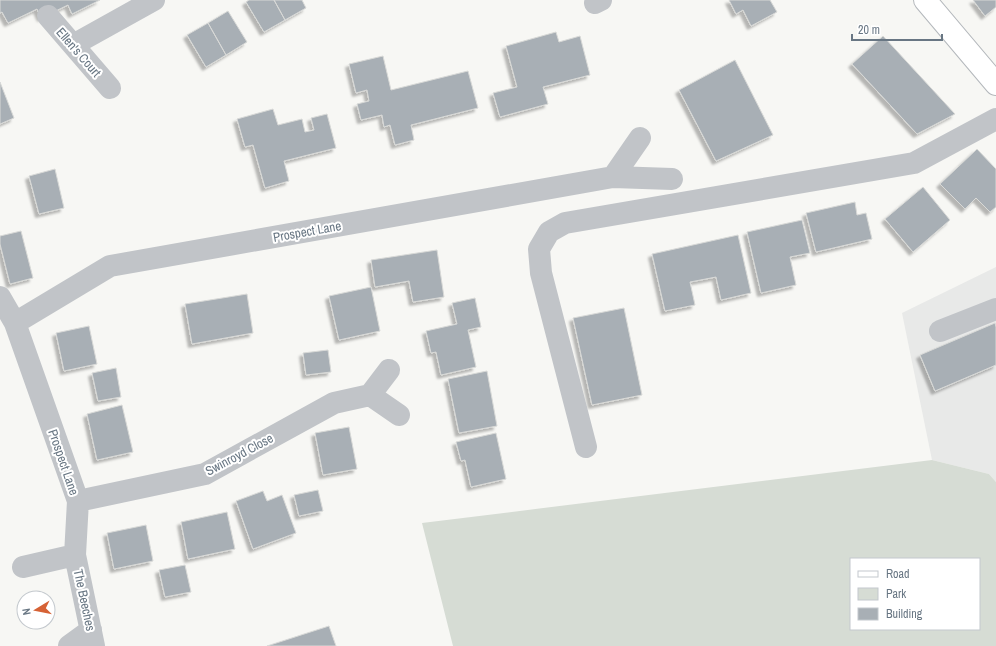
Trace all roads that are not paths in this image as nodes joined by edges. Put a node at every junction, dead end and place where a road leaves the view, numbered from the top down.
1 (154, 0) edge
2 (925, 0) edge
3 (48, 16) dead end
4 (73, 45) junction
5 (996, 84) edge
6 (110, 88) dead end
7 (996, 118) edge
8 (640, 138) dead end
9 (612, 177) junction
10 (672, 179) dead end
11 (0, 297) edge
12 (996, 309) edge
13 (15, 323) junction
14 (940, 332) dead end
15 (389, 370) dead end
16 (370, 395) junction
17 (399, 415) dead end
18 (586, 447) dead end
19 (78, 502) junction
20 (75, 555) junction
21 (23, 567) dead end
22 (93, 638) edge
23 (69, 646) edge

1 - 4 street
2 - 5 main road
3 - 4 street, Ellen's Court
4 - 6 street, Ellen's Court
7 - 18 street
8 - 9 street
9 - 10 street, Prospect Lane
9 - 13 street, Prospect Lane
11 - 13 street, Prospect Lane
12 - 14 street
13 - 19 street, Prospect Lane
15 - 16 street
16 - 17 street
16 - 19 street, Swinroyd Close
19 - 20 street, Prospect Lane
20 - 21 street
20 - 22 street, The Beeches
22 - 23 street

